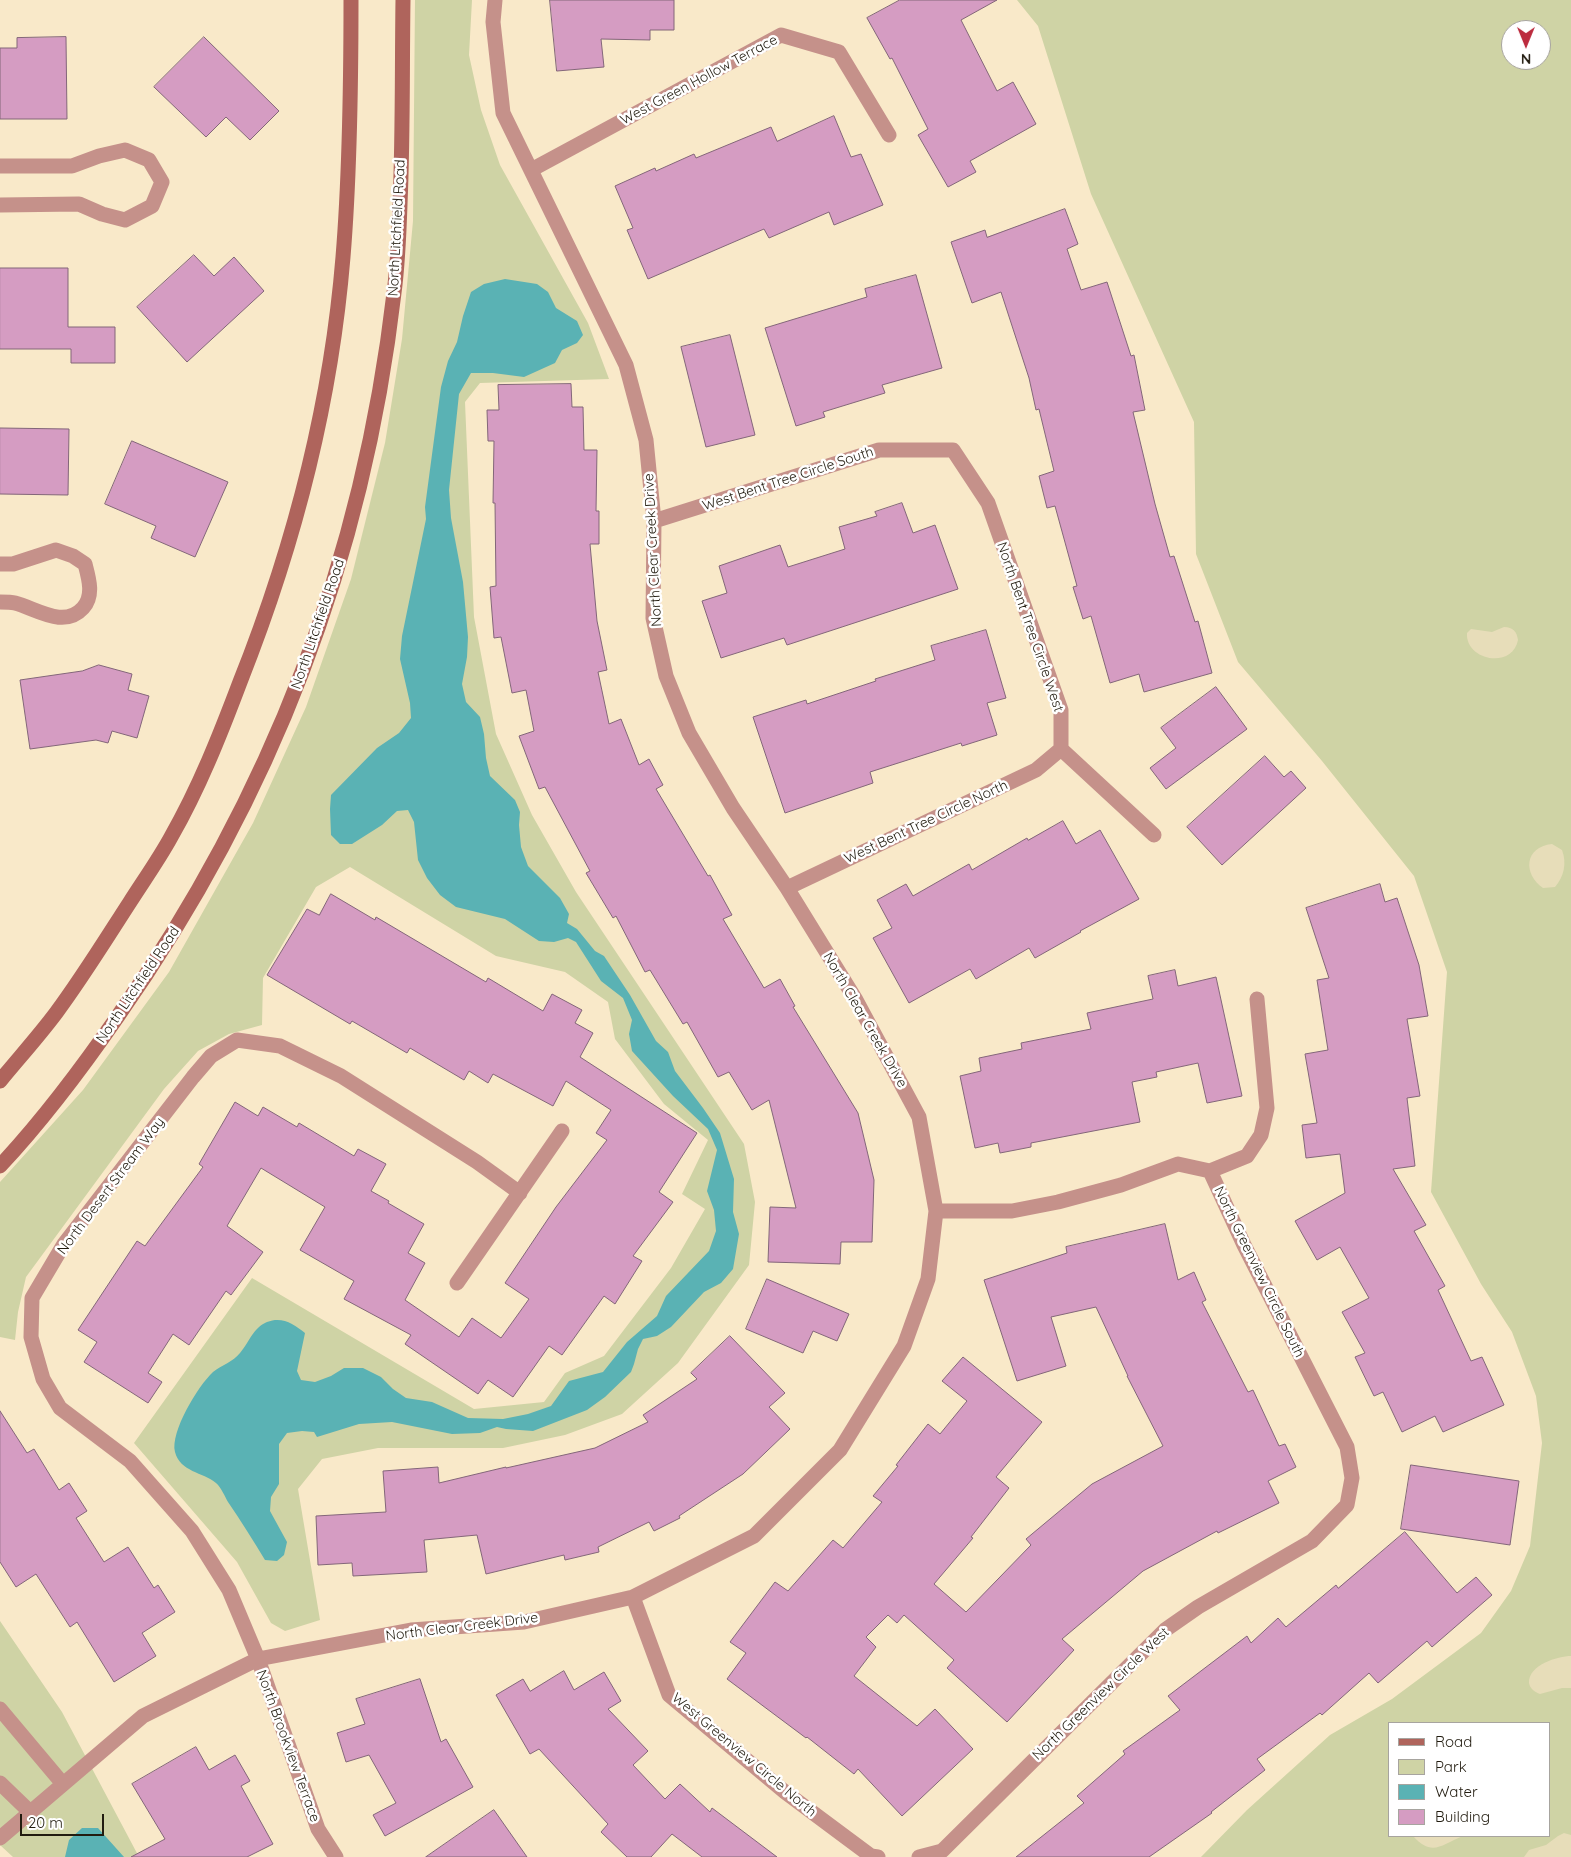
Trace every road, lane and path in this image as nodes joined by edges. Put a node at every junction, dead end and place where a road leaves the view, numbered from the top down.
1 (351, 0) edge
2 (403, 0) edge
3 (495, 0) edge
4 (889, 135) dead end
5 (0, 166) edge
6 (531, 170) junction
7 (0, 205) edge
8 (953, 450) joint
9 (654, 521) junction
10 (0, 564) edge
11 (0, 602) edge
12 (1061, 749) junction
13 (1154, 835) dead end
14 (787, 888) junction
15 (1257, 999) dead end
16 (0, 1082) edge
17 (562, 1131) dead end
18 (0, 1166) edge
19 (1210, 1171) junction
20 (520, 1193) junction
21 (936, 1211) junction
22 (457, 1283) dead end
23 (1347, 1505) joint
24 (633, 1597) junction
25 (258, 1659) junction
26 (0, 1709) edge
27 (0, 1783) edge
28 (63, 1784) junction
29 (29, 1812) junction
30 (0, 1838) edge
31 (336, 1857) edge
32 (878, 1857) edge
33 (919, 1857) edge

1 - 16 main road
2 - 18 main road, North Litchfield Road
3 - 6 street, North Clear Creek Drive
4 - 6 street, West Green Hollow Terrace
5 - 7 street
6 - 9 street, North Clear Creek Drive
8 - 9 street, West Bent Tree Circle South
8 - 12 street, North Bent Tree Circle West
9 - 14 street, North Clear Creek Drive
10 - 11 street
12 - 13 street
12 - 14 street, West Bent Tree Circle North
14 - 21 street, North Clear Creek Drive
15 - 19 street, North Greenview Circle South
17 - 20 street
19 - 21 street
19 - 23 street, North Greenview Circle South
20 - 22 street
20 - 25 street, North Desert Stream Way
21 - 24 street, North Clear Creek Drive
23 - 33 street, North Greenview Circle West
24 - 25 street, North Clear Creek Drive
24 - 32 street, West Greenview Circle North
25 - 28 street, North Clear Creek Drive
25 - 31 street, North Brookview Terrace
26 - 28 street
27 - 29 street
28 - 29 street, North Clear Creek Drive
29 - 30 street, North Clear Creek Drive

